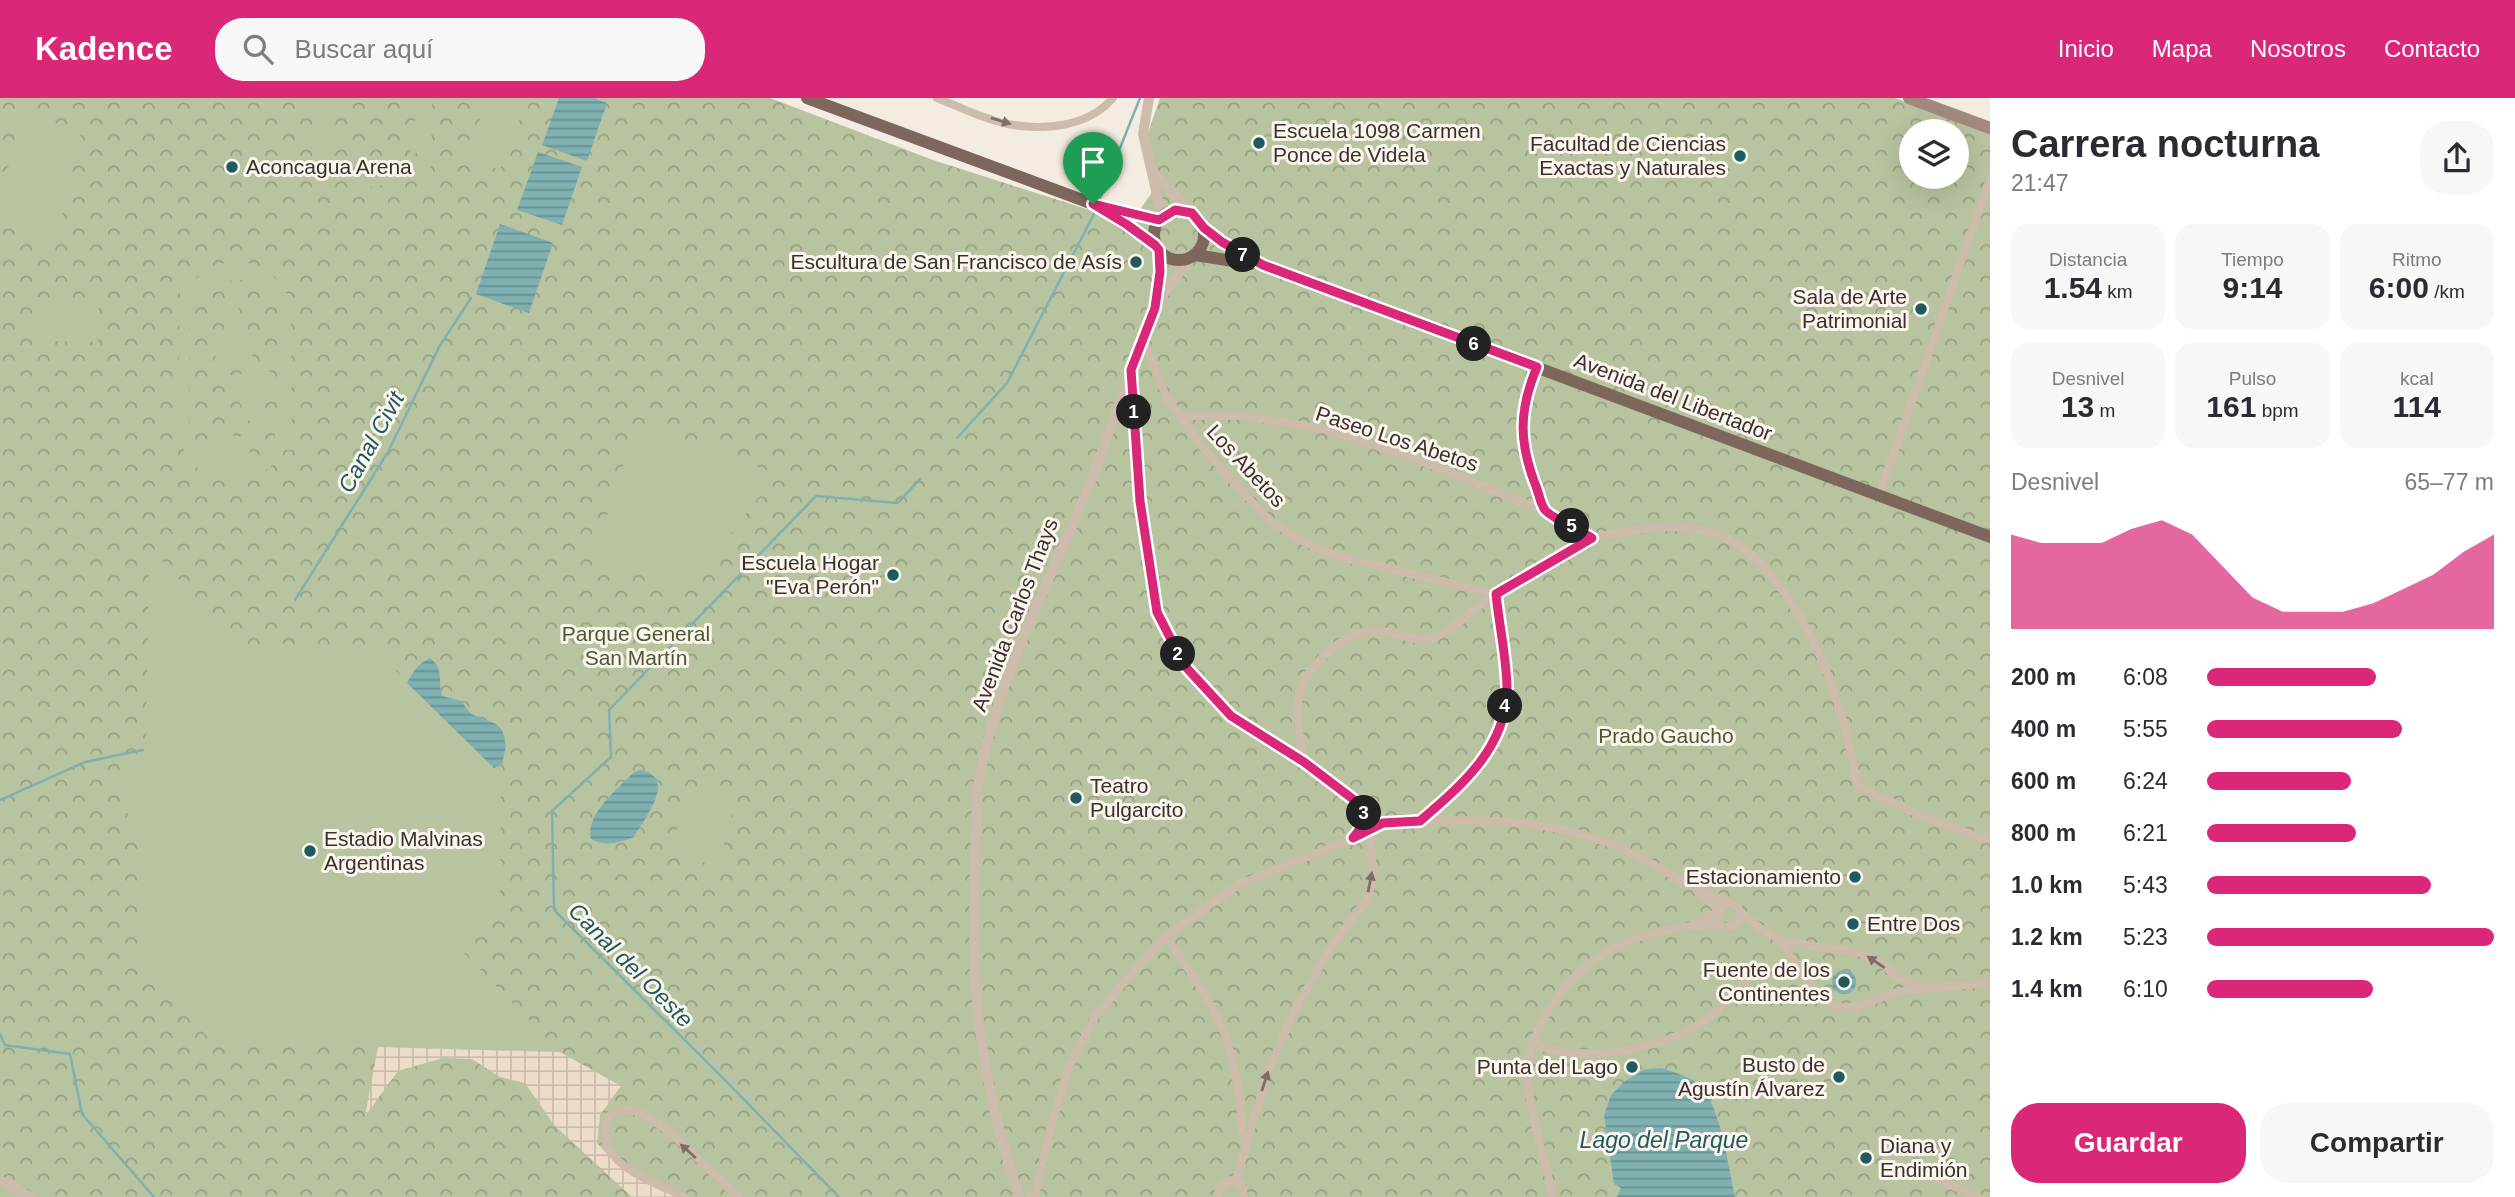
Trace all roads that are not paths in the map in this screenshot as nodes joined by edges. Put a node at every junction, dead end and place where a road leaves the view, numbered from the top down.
1 (807, 98) edge
2 (937, 98) edge
3 (1113, 98) edge
4 (1149, 98) edge
5 (1909, 98) edge
6 (1990, 128) edge
7 (1153, 172) junction
8 (1990, 179) edge
9 (1093, 204) junction
10 (1192, 213) junction
11 (1160, 218) junction
12 (1204, 228) junction
13 (1157, 247) junction
14 (1194, 257) junction
15 (1263, 265) junction
16 (1155, 308) junction
17 (1143, 339) junction
18 (1537, 367) junction
19 (1131, 370) junction
20 (1180, 416) junction
21 (1879, 495) junction
22 (1545, 511) junction
23 (1990, 537) edge
24 (1592, 538) junction
25 (1496, 594) junction
26 (1304, 762) junction
27 (1420, 821) junction
28 (1371, 824) junction
29 (1990, 839) edge
30 (1688, 884) junction
31 (1730, 903) junction
32 (1718, 911) junction
33 (1741, 912) junction
34 (1690, 925) junction
35 (1721, 925) junction
36 (1737, 925) junction
37 (1760, 928) junction
38 (1167, 936) junction
39 (1779, 939) junction
40 (1760, 966) dead end
41 (1990, 983) edge
42 (1930, 988) junction
43 (1532, 1044) junction
44 (1244, 1146) junction
45 (1885, 1160) dead end
46 (0, 1180) edge
47 (1236, 1180) junction
48 (30, 1197) edge
49 (685, 1197) edge
50 (738, 1197) edge
51 (1019, 1197) edge
52 (1030, 1197) edge
53 (1218, 1197) edge
54 (1244, 1197) edge
55 (1553, 1197) edge
56 (1978, 1197) edge

1 - 9 main road
2 -> 3 street
4 - 7 street
5 - 6 main road
7 - 10 street
7 - 11 street
8 - 21 street
9 - 11 main road
9 - 13 main road
10 - 11 main road
10 - 12 main road
11 - 13 main road
12 - 14 main road
12 - 15 main road, Avenida del Libertador
13 - 14 main road
13 - 16 street, Avenida Carlos Thays
14 - 15 main road, Avenida del Libertador
14 - 16 street, Avenida Carlos Thays
15 - 18 main road, Avenida del Libertador
16 - 17 street, Avenida Carlos Thays
17 - 19 street, Avenida Carlos Thays
17 - 20 street, Los Abetos
18 - 21 main road, Avenida del Libertador
18 - 22 street
19 - 26 street
19 - 51 street, Avenida Carlos Thays
20 - 22 street, Paseo Los Abetos
20 - 25 street, Los Abetos
21 - 23 main road, Avenida del Libertador
22 - 24 street, Paseo Los Abetos
24 - 25 street
24 - 29 street
25 - 26 street
25 - 27 street
26 - 28 street
27 - 28 street
27 - 30 street
28 - 38 street
44 -> 28 street
30 - 31 street
30 - 32 street
31 - 32 street
31 - 33 street
32 - 34 street
32 - 35 street
33 - 36 street
33 - 37 street
34 - 35 street
34 - 43 street
35 - 36 street
36 - 37 street
37 - 39 street
38 - 44 street
38 - 52 street
42 -> 39 street
39 - 42 street
40 - 43 street
41 - 42 street
43 - 55 street
44 - 47 street
45 - 56 street
46 - 48 street
47 - 53 street
47 - 54 street
50 -> 49 street

